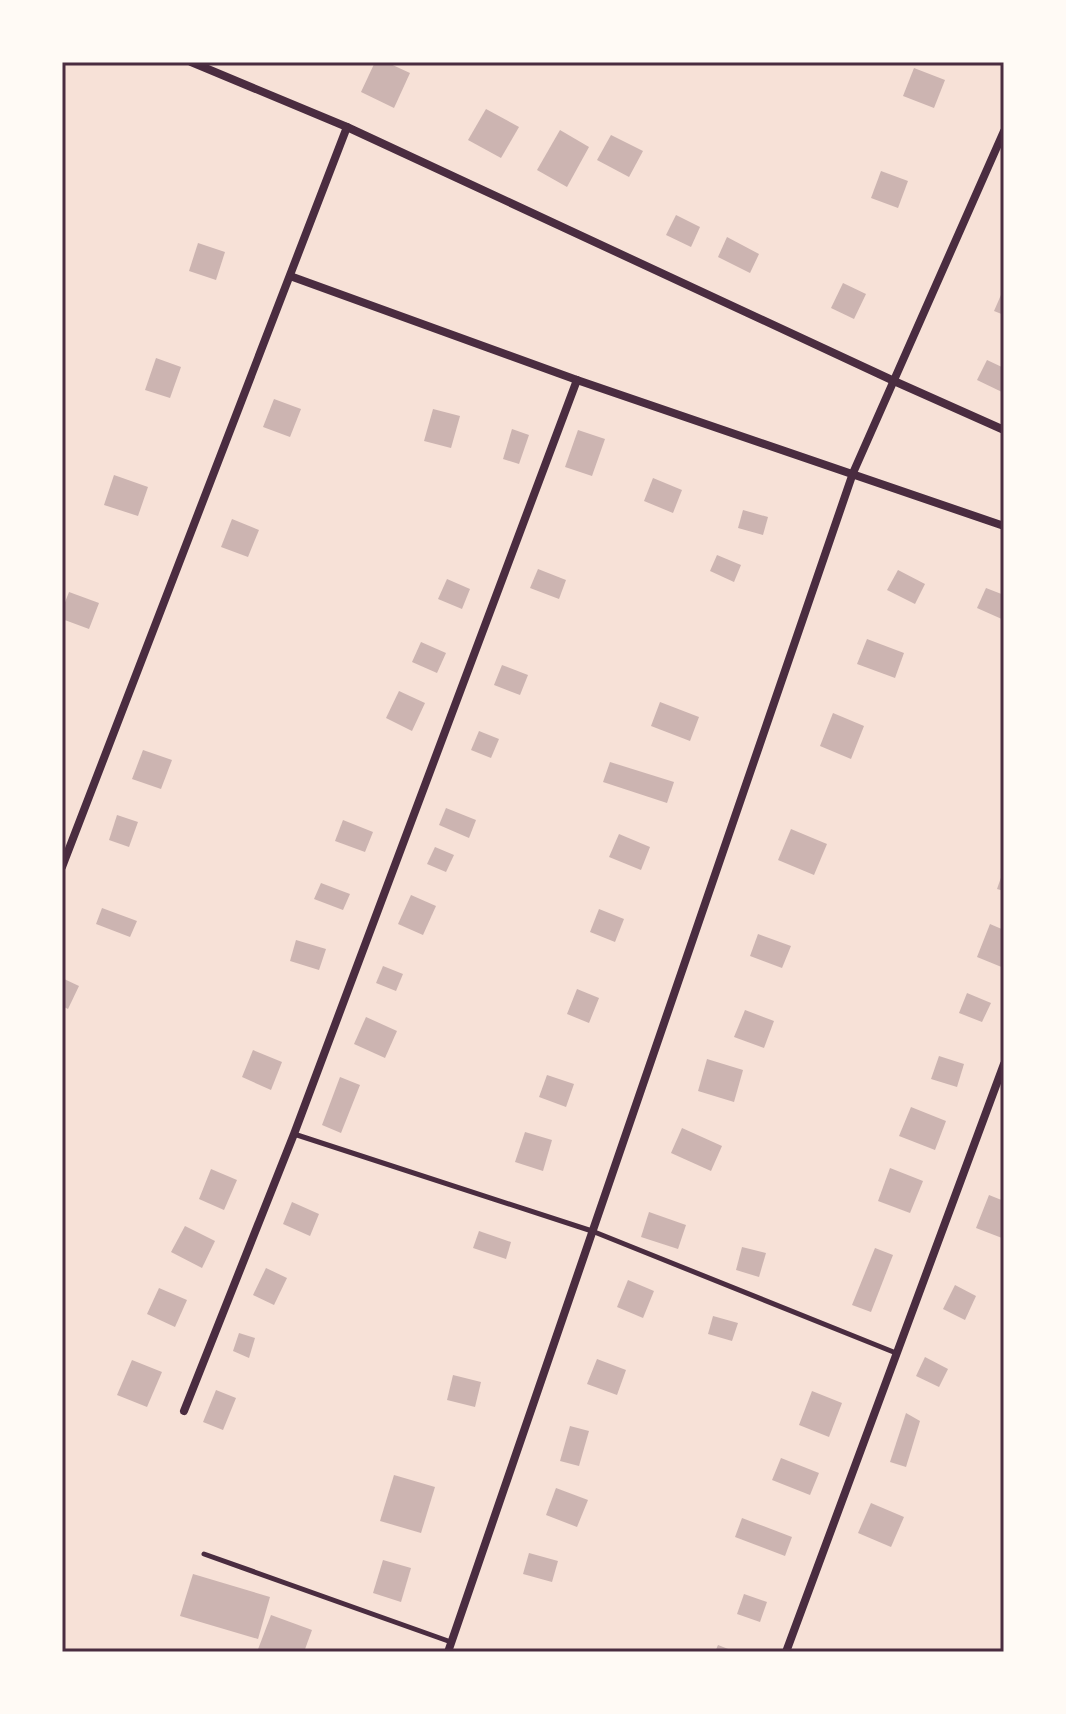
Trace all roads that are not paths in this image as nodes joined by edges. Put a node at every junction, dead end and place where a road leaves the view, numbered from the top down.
1 (191, 62) edge
2 (347, 127) junction
3 (1004, 131) edge
4 (290, 276) junction
5 (577, 380) junction
6 (894, 381) junction
7 (1004, 430) edge
8 (853, 473) junction
9 (1004, 526) edge
10 (62, 867) edge
11 (1004, 1064) edge
12 (294, 1134) junction
13 (592, 1231) junction
14 (896, 1353) junction
15 (184, 1411) dead end
16 (204, 1554) dead end
17 (452, 1642) junction
18 (448, 1652) edge
19 (786, 1652) edge

1 - 2 street
2 - 4 street
2 - 6 street
3 - 6 street
4 - 5 street
4 - 10 street
5 - 8 street
5 - 12 street
6 - 7 street
6 - 8 street
8 - 9 street
8 - 13 street
11 - 14 street
12 - 13 lane
12 - 15 street
13 - 14 lane
13 - 17 street
14 - 19 street
16 - 17 lane
17 - 18 street

